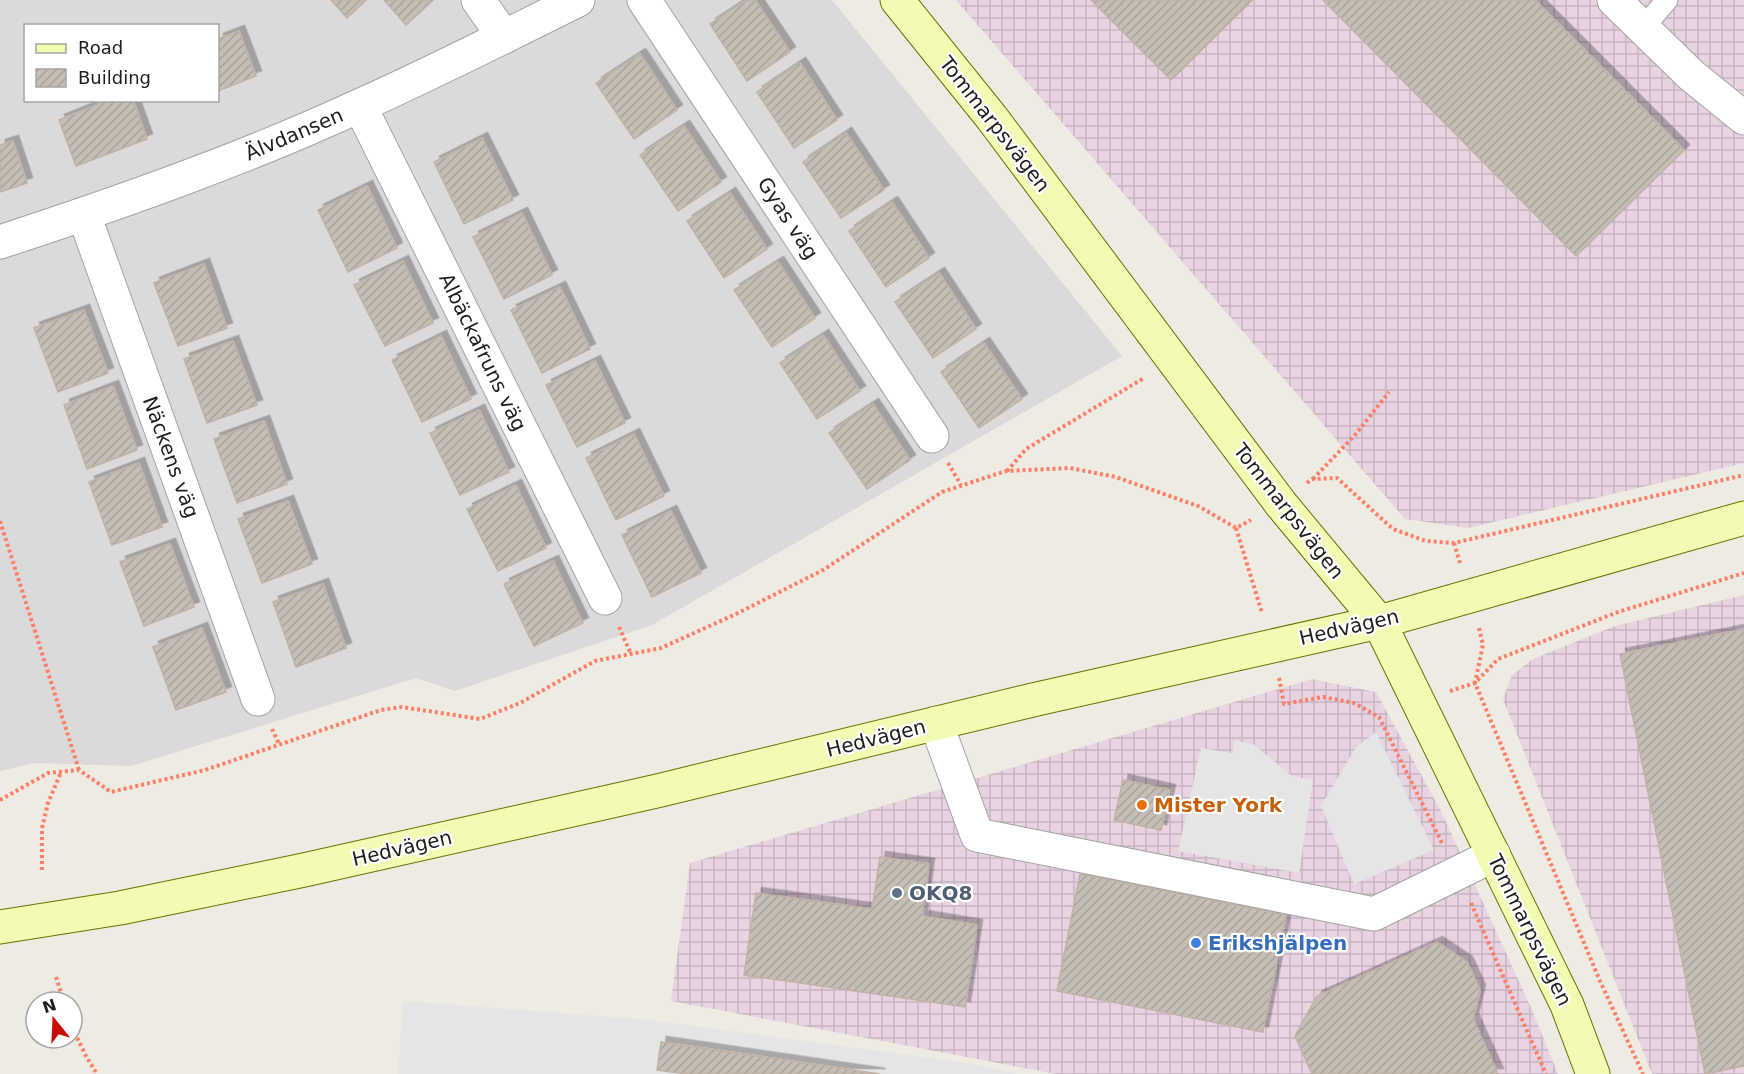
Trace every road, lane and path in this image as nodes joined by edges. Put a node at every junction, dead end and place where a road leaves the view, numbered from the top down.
1 (478, 0) edge
2 (578, 0) edge
3 (644, 0) edge
4 (897, 0) edge
5 (1614, 0) edge
6 (1667, 0) edge
7 (1643, 28) junction
8 (504, 37) junction
9 (360, 106) junction
10 (1744, 118) edge
11 (84, 214) junction
12 (0, 242) edge
13 (1149, 375) dead end
14 (1389, 392) dead end
15 (932, 436) dead end
16 (1006, 471) junction
17 (1744, 475) edge
18 (1312, 479) junction
19 (1281, 504) junction
20 (1744, 518) edge
21 (0, 521) edge
22 (1236, 528) junction
23 (1454, 543) junction
24 (1744, 573) edge
25 (1470, 596) junction
26 (605, 598) dead end
27 (1378, 622) junction
28 (1272, 646) junction
29 (1475, 683) junction
30 (258, 699) dead end
31 (1418, 702) junction
32 (1378, 717) junction
33 (936, 723) junction
34 (79, 770) junction
35 (60, 772) junction
36 (0, 800) edge
37 (1494, 855) junction
38 (42, 870) dead end
39 (1457, 875) junction
40 (0, 927) edge
41 (56, 977) dead end
42 (60, 990) edge
43 (83, 1050) edge
44 (97, 1074) edge
45 (1546, 1074) edge
46 (1593, 1074) edge
47 (1643, 1074) edge

1 - 8 street
2 - 8 street, Älvdansen
3 - 15 street, Gyas väg
4 - 19 main road, Tommarpsvägen
5 - 7 street
6 - 7 lane
7 - 10 street
8 - 9 street, Älvdansen
9 - 11 street, Älvdansen
9 - 26 street, Albäckafruns väg
11 - 12 street, Älvdansen
11 - 30 street, Näckens väg
13 - 16 path
14 - 18 path
16 - 22 path
16 - 34 path
17 - 23 path
18 - 19 path
18 - 23 path
19 - 22 path
19 - 27 main road, Tommarpsvägen
20 - 25 main road, Hedvägen
21 - 34 path
22 - 28 path
23 - 25 path
24 - 29 path
25 - 27 main road, Hedvägen
25 - 29 path
27 - 28 main road, Hedvägen
27 - 31 main road, Tommarpsvägen
28 - 32 path
28 - 33 main road, Hedvägen
29 - 31 path
29 - 47 path
31 - 32 path
31 - 37 main road, Tommarpsvägen
32 - 39 path
33 - 39 street
33 - 40 main road, Hedvägen
34 - 35 path
35 - 36 path
35 - 38 path
37 - 39 street
37 - 46 main road, Tommarpsvägen
39 - 45 path
41 - 42 path
43 - 44 path

